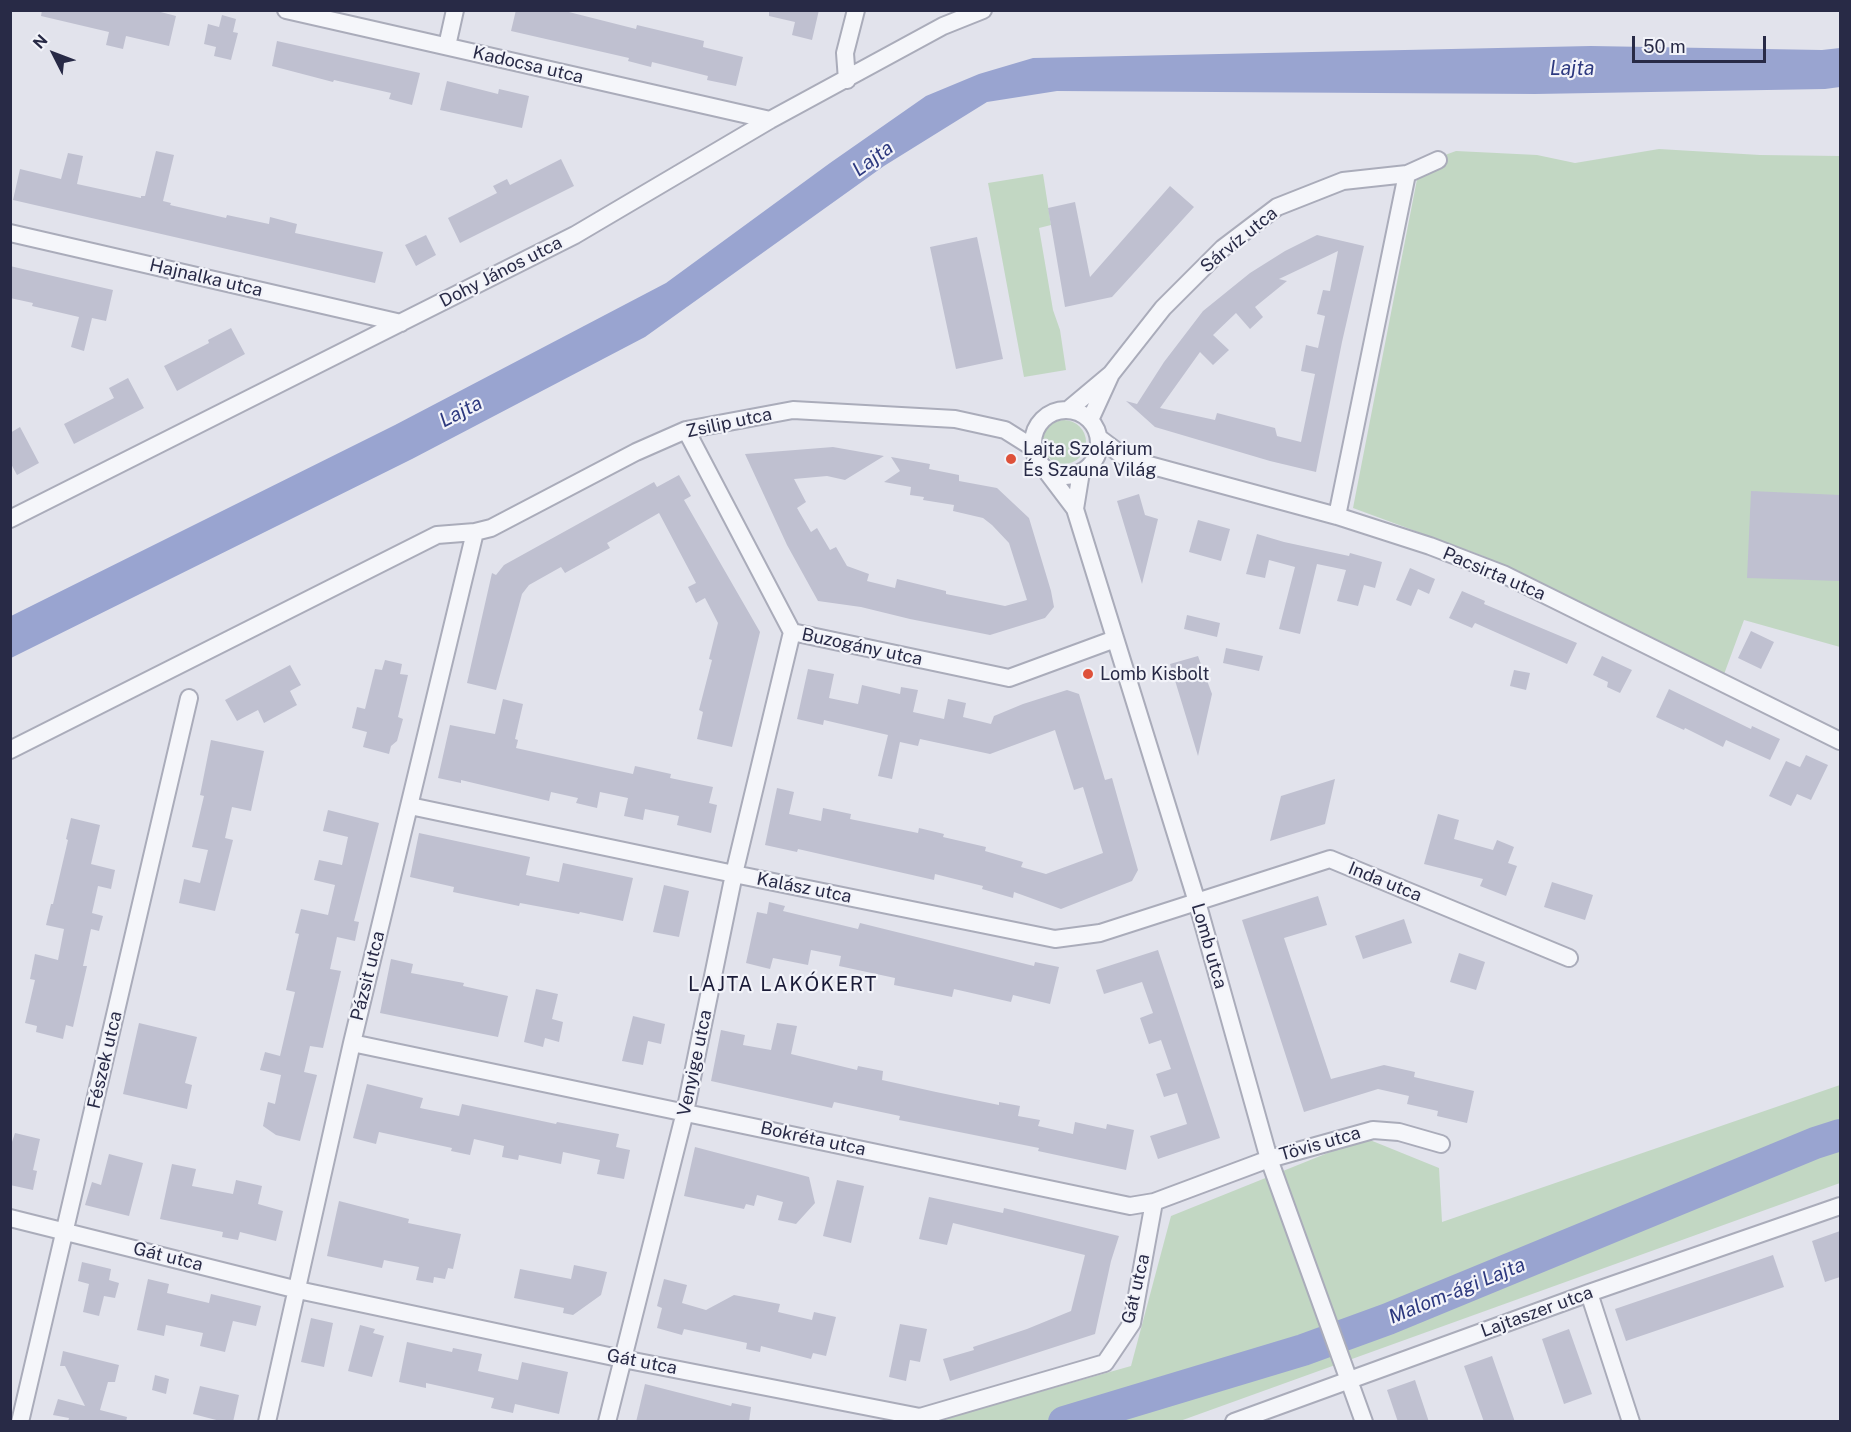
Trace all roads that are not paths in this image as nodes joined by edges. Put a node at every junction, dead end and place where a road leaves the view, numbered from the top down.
1 (286, 10) edge
2 (455, 10) edge
3 (856, 10) edge
4 (983, 10) edge
5 (447, 46) junction
6 (847, 80) junction
7 (770, 120) junction
8 (1437, 160) dead end
9 (1407, 174) junction
10 (10, 233) edge
11 (401, 323) junction
12 (1111, 374) junction
13 (1068, 410) junction
14 (1089, 420) junction
15 (1039, 422) junction
16 (686, 430) junction
17 (1005, 430) junction
18 (1099, 438) junction
19 (1032, 447) junction
20 (1127, 459) junction
21 (1087, 467) junction
22 (1044, 468) junction
23 (1075, 509) junction
24 (1337, 516) junction
25 (10, 519) edge
26 (475, 532) junction
27 (792, 632) junction
28 (1115, 639) junction
29 (189, 698) dead end
30 (1840, 741) edge
31 (10, 750) edge
32 (410, 806) junction
33 (734, 874) junction
34 (1197, 902) junction
35 (1569, 958) dead end
36 (352, 1043) junction
37 (685, 1112) junction
38 (1442, 1144) dead end
39 (1269, 1159) junction
40 (1154, 1202) junction
41 (1840, 1206) edge
42 (10, 1218) edge
43 (65, 1231) junction
44 (298, 1290) junction
45 (1589, 1293) junction
46 (623, 1359) junction
47 (1350, 1381) junction
48 (20, 1422) edge
49 (267, 1422) edge
50 (607, 1422) edge
51 (1234, 1422) edge
52 (1364, 1422) edge
53 (1631, 1422) edge

1 - 5 street, Kadocsa utca
2 - 5 street
3 - 6 street
4 - 6 street, Dohy János utca
5 - 7 street, Kadocsa utca
6 - 7 street, Dohy János utca
7 - 11 street, Dohy János utca
8 - 9 street, Sárvíz utca
9 - 12 street, Sárvíz utca
9 - 24 street
10 - 11 street, Hajnalka utca
11 - 25 street, Dohy János utca
12 - 13 street
12 - 14 street
13 - 14 street
13 - 15 street
14 - 18 street
15 - 17 street
15 - 19 street
16 - 17 street, Zsilip utca
16 - 26 street, Zsilip utca
16 - 27 street, Buzogány utca
17 - 19 street
18 - 20 street
18 - 21 street
19 - 22 street
20 - 21 street
20 - 24 street, Pacsirta utca
21 - 22 street
21 - 23 street
22 - 23 street
23 - 28 street, Lomb utca
24 - 30 street, Pacsirta utca
26 - 31 street, Zsilip utca
26 - 32 street, Pázsit utca
27 - 28 street, Buzogány utca
27 - 33 street, Venyige utca
28 - 34 street, Lomb utca
29 - 43 street, Fészek utca
32 - 33 street, Kalász utca
32 - 36 street, Pázsit utca
33 - 34 street, Kalász utca
33 - 37 street, Venyige utca
34 - 35 street, Inda utca
34 - 39 street, Lomb utca
36 - 37 street, Bokréta utca
36 - 44 street, Pázsit utca
37 - 40 street, Bokréta utca
37 - 46 street, Venyige utca
38 - 39 street, Tövis utca
39 - 40 street, Bokréta utca
39 - 47 street, Lomb utca
40 - 46 street, Gát utca
41 - 45 street, Lajtaszer utca
42 - 43 street, Gát utca
43 - 44 street, Gát utca
43 - 48 street, Fészek utca
44 - 46 street, Gát utca
44 - 49 street, Pázsit utca
45 - 47 street, Lajtaszer utca
45 - 53 street
46 - 50 street, Venyige utca
47 - 51 street, Lajtaszer utca
47 - 52 street, Lomb utca

